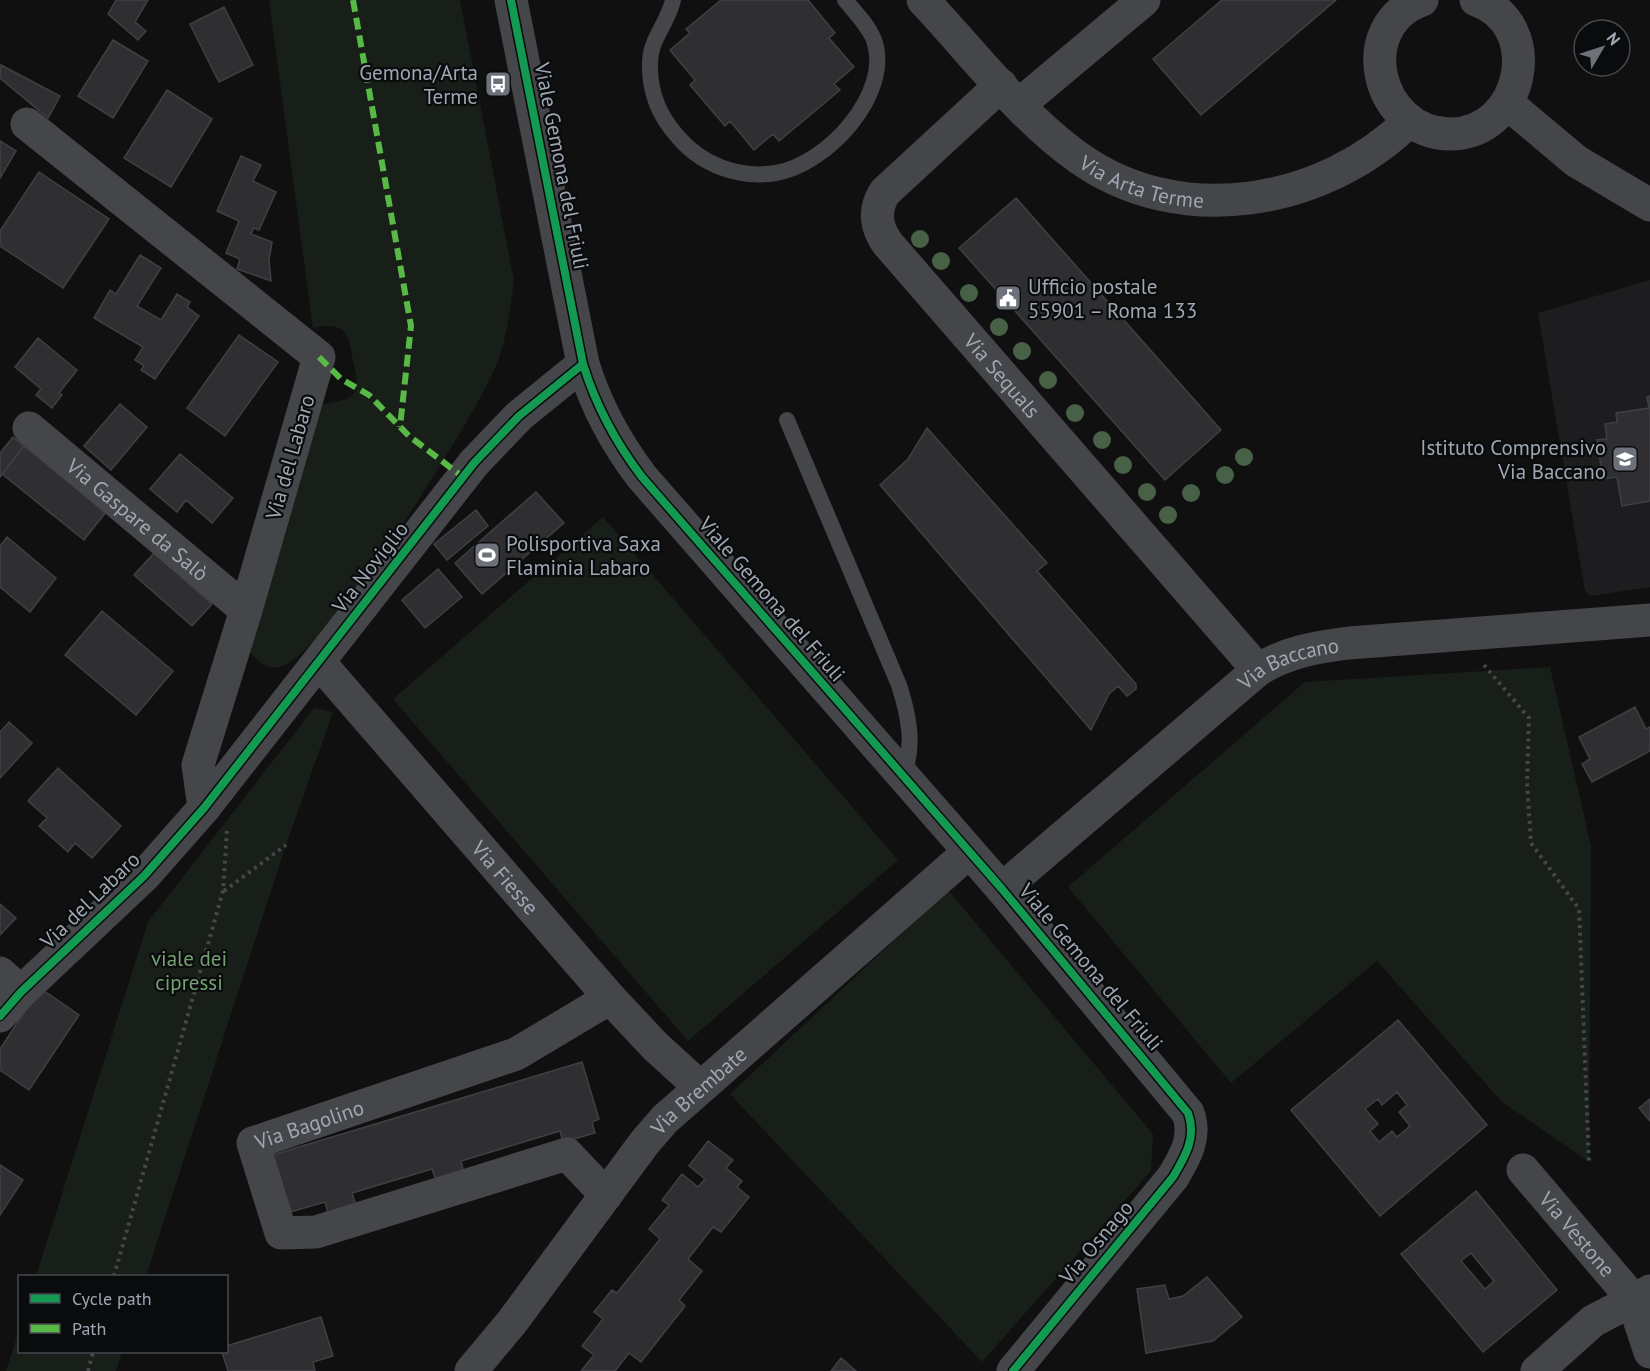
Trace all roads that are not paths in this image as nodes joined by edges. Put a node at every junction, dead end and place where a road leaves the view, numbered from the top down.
1 (511, 0) edge
2 (673, 0) edge
3 (844, 0) edge
4 (923, 0) edge
5 (1144, 0) edge
6 (1422, 0) edge
7 (1476, 0) edge
8 (1010, 95) junction
9 (1507, 104) junction
10 (1409, 121) junction
11 (27, 124) dead end
12 (1650, 205) edge
13 (583, 364) junction
14 (787, 420) dead end
15 (29, 428) dead end
16 (246, 610) junction
17 (1650, 620) edge
18 (319, 662) junction
19 (1258, 670) junction
20 (903, 777) junction
21 (216, 814) junction
22 (969, 852) junction
23 (1002, 889) junction
24 (10, 982) edge
25 (610, 998) junction
26 (0, 1016) edge
27 (700, 1087) junction
28 (1192, 1129) joint
29 (1523, 1170) dead end
30 (606, 1195) junction
31 (1641, 1294) edge
32 (1650, 1352) edge
33 (471, 1371) edge
34 (1013, 1371) edge
35 (1537, 1371) edge

1 - 13 street, Viale Gemona del Friuli
2 - 3 lane
4 - 8 street, Via Arta Terme
5 - 8 street, Via Sequals
6 - 10 street
7 - 9 street
8 - 10 street, Via Arta Terme
8 - 19 street, Via Sequals
9 - 10 street
9 - 12 street
11 - 16 street, Via del Labaro
13 - 18 street, Via Noviglio
13 - 20 street, Viale Gemona del Friuli
14 - 20 lane
15 - 16 street, Via Gaspare da Salò
16 - 21 street, Via del Labaro
17 - 19 street, Via Baccano
18 - 21 street, Via Noviglio
18 - 25 street, Via Fiesse
19 - 23 street, Via Baccano
20 - 22 street, Viale Gemona del Friuli
21 - 24 street, Via del Labaro
22 - 23 street, Viale Gemona del Friuli
22 - 27 street, Via Brembate
23 - 28 street, Viale Gemona del Friuli
24 - 26 street, Via del Labaro
25 - 27 street, Via Fiesse
25 - 30 street, Via Bagolino
27 - 30 street, Via Brembate
28 - 34 street, Via Osnago
29 - 31 street, Via Vestone
30 - 33 street, Via Brembate
31 - 32 street
31 - 35 street

